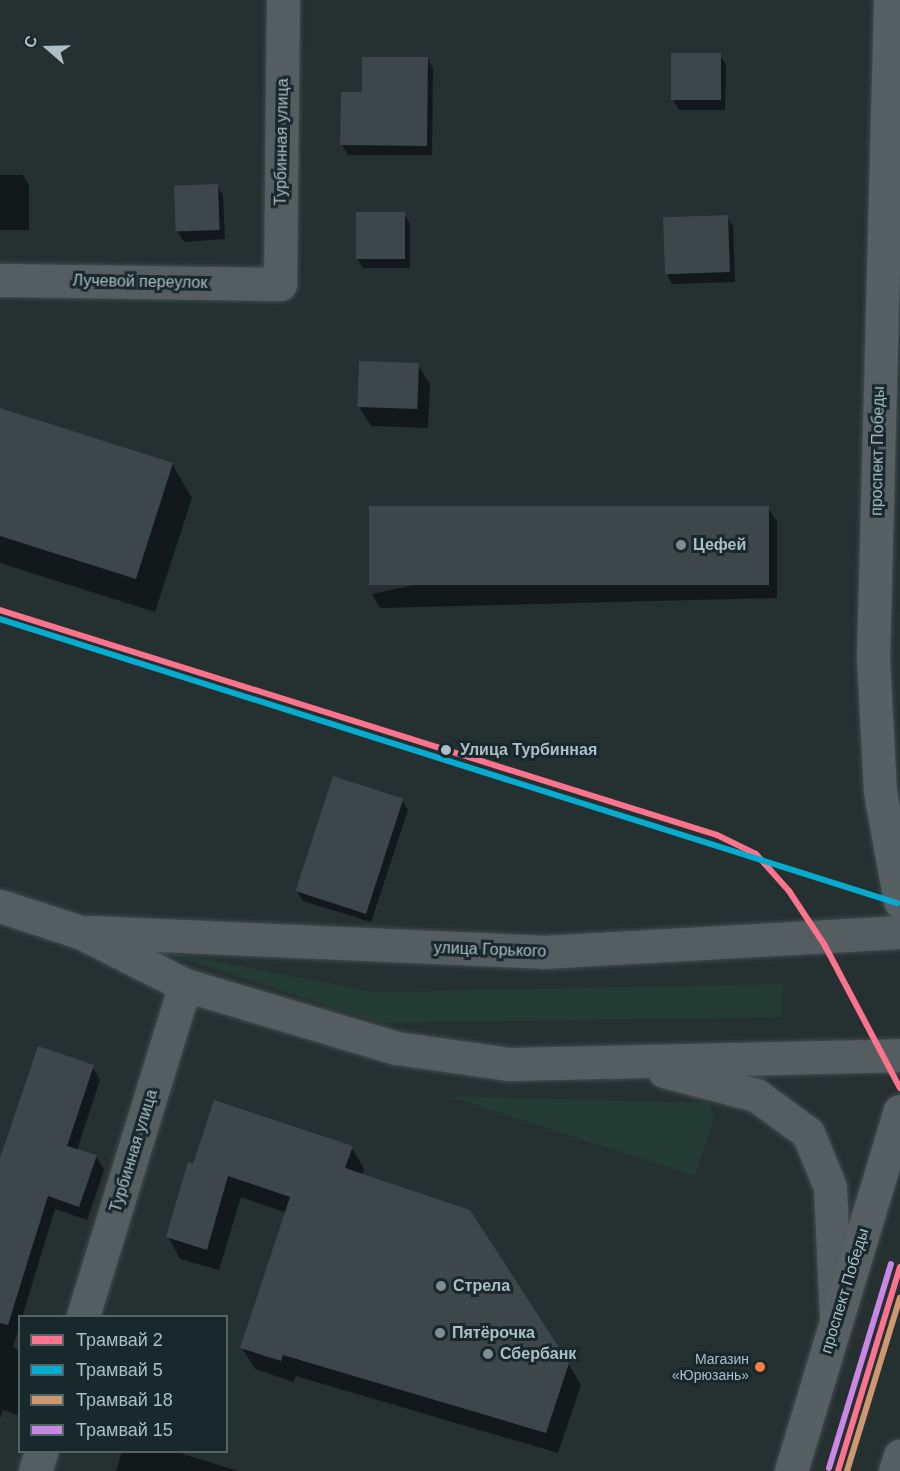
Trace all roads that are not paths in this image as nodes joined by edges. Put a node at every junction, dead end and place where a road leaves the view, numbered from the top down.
1 (283, 0) edge
2 (890, 0) edge
3 (0, 280) edge
4 (280, 284) joint
5 (900, 901) edge
6 (0, 906) edge
7 (80, 932) junction
8 (900, 932) edge
9 (185, 985) junction
10 (900, 1055) edge
11 (625, 1061) junction
12 (900, 1111) edge
13 (84, 1315) edge
14 (836, 1319) junction
15 (41, 1453) edge
16 (900, 1456) edge
17 (35, 1471) edge
18 (792, 1471) edge
19 (895, 1471) edge

1 - 4 street, Турбинная улица
2 - 5 main road, проспект Победы
3 - 4 street, Лучевой переулок
6 - 7 street, улица Горького
7 - 8 street, улица Горького
7 - 9 street, улица Горького
9 - 11 street, улица Горького
9 - 13 street, Турбинная улица
10 - 11 street, улица Горького
11 - 14 street, улица Горького
12 - 14 main road, проспект Победы
14 - 18 main road, проспект Победы
15 - 17 street
16 - 19 main road

